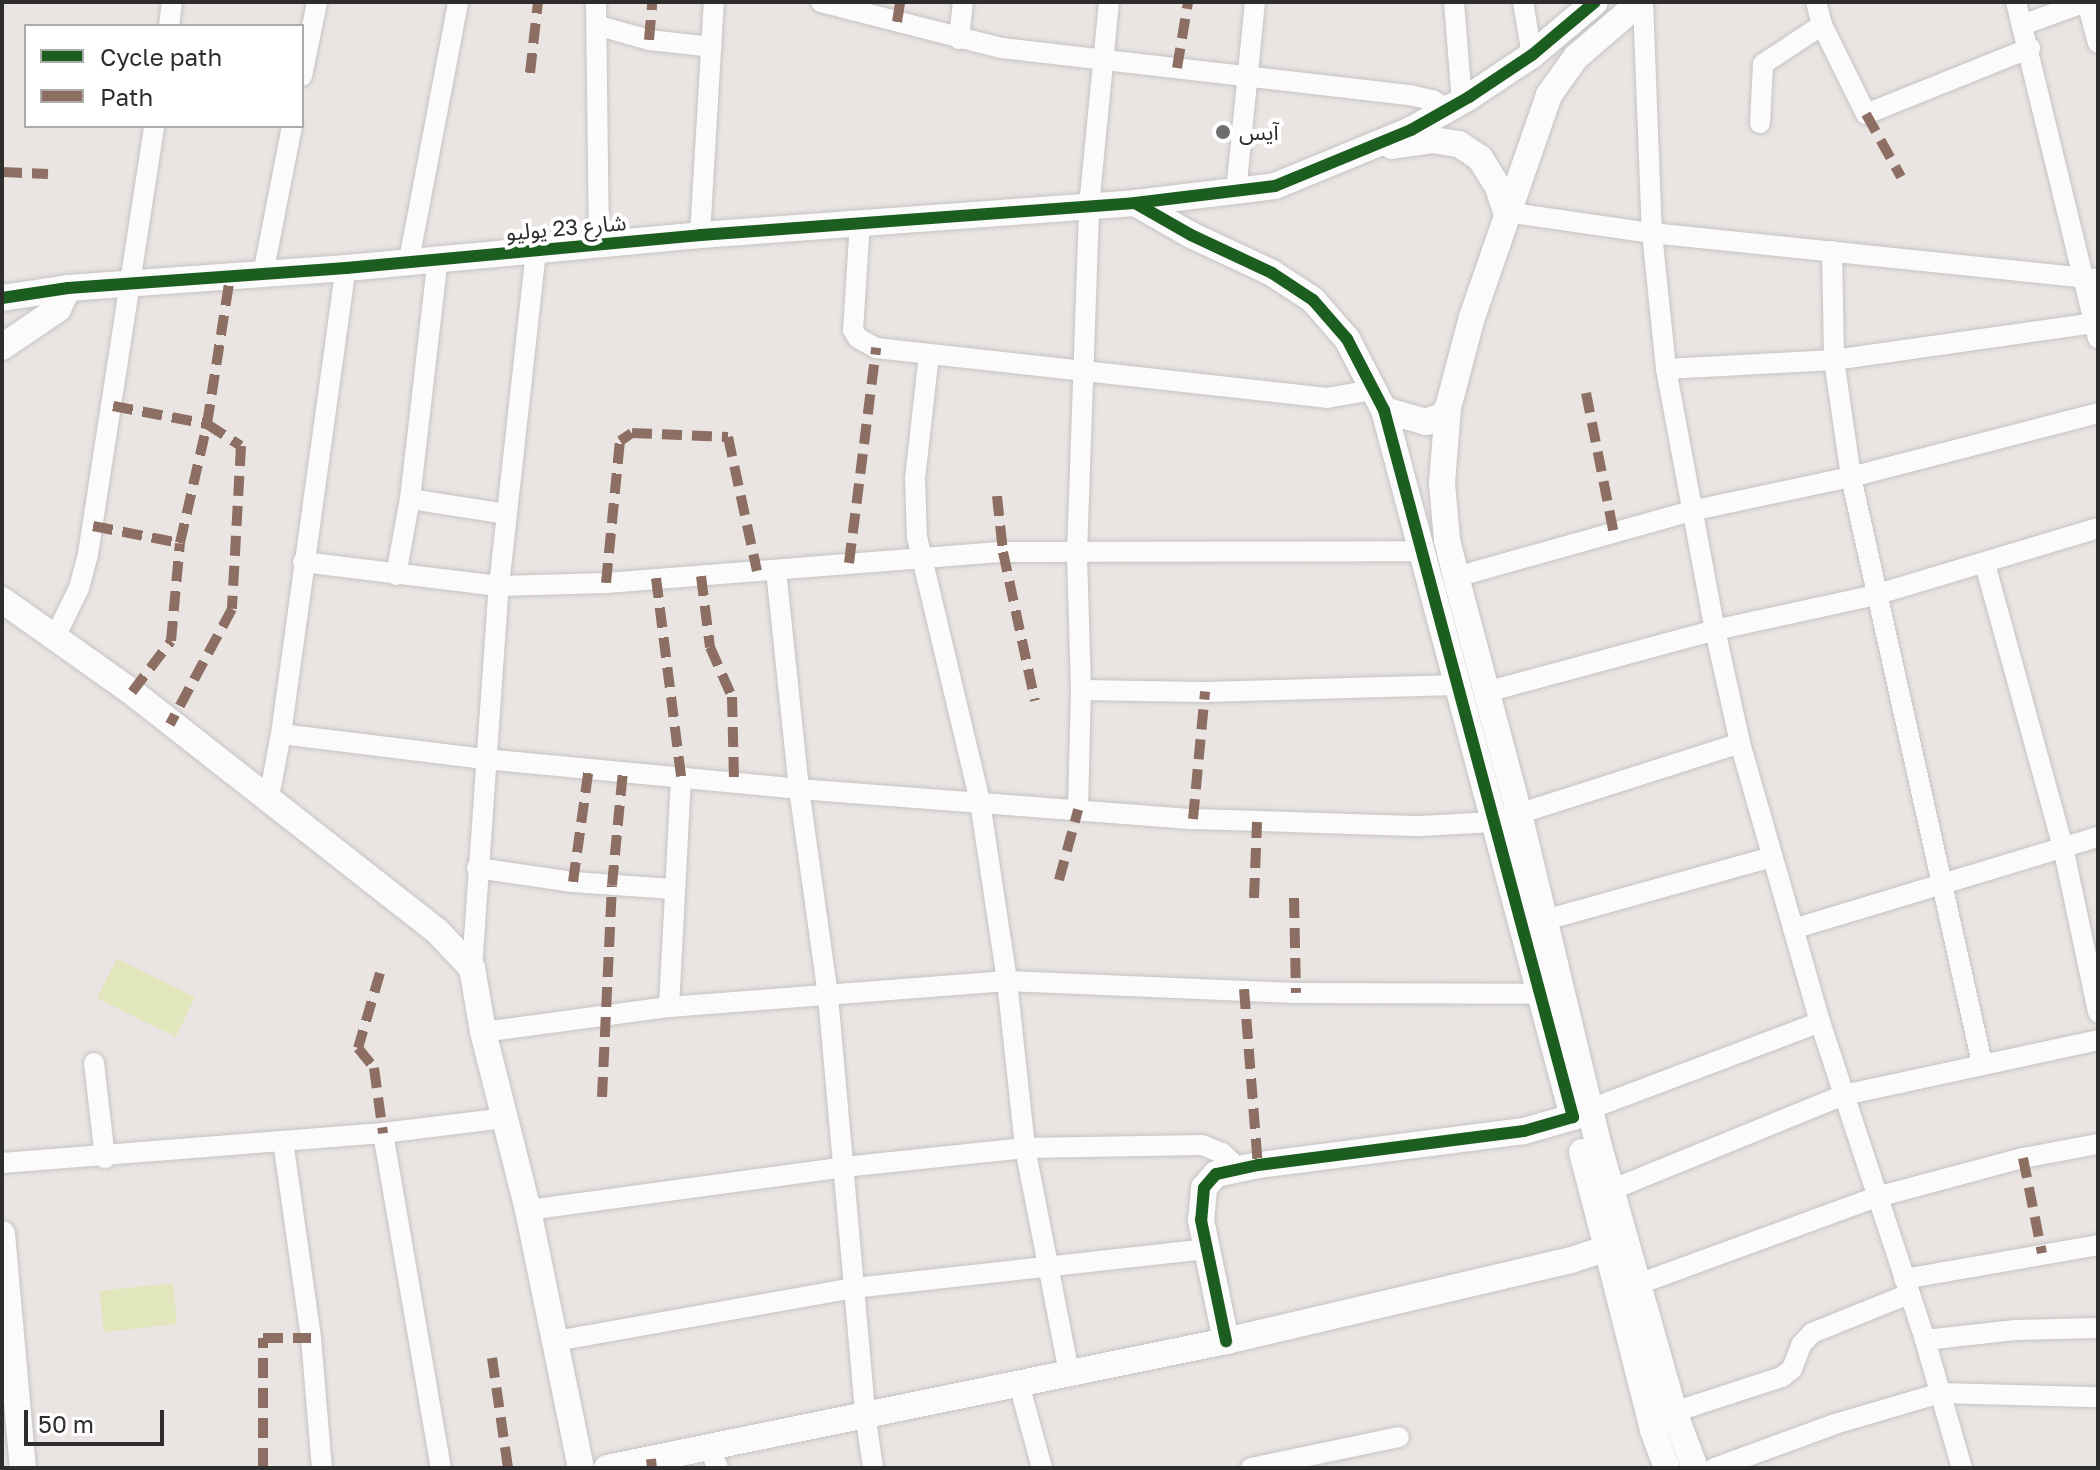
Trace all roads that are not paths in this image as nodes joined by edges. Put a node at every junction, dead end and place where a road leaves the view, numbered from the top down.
1 (172, 2) edge
2 (317, 2) edge
3 (458, 2) edge
4 (596, 2) edge
5 (714, 2) edge
6 (821, 2) edge
7 (963, 2) edge
8 (1109, 2) edge
9 (1255, 2) edge
10 (1454, 2) edge
11 (1523, 2) edge
12 (1595, 2) edge
13 (1642, 2) edge
14 (1816, 2) edge
15 (2016, 2) edge
16 (2087, 2) edge
17 (843, 5) edge
18 (169, 24) edge
19 (596, 25) junction
20 (1822, 25) junction
21 (2022, 25) junction
22 (959, 39) junction
23 (2098, 43) edge
24 (712, 47) junction
25 (2030, 48) junction
26 (1532, 55) junction
27 (1102, 61) junction
28 (304, 66) edge
29 (1246, 77) junction
30 (1455, 105) junction
31 (1760, 123) dead end
32 (154, 128) edge
33 (292, 128) edge
34 (1357, 149) junction
35 (1236, 192) junction
36 (1135, 203) junction
37 (1089, 206) junction
38 (1506, 212) junction
39 (860, 222) junction
40 (1652, 233) junction
41 (700, 235) junction
42 (599, 244) junction
43 (536, 250) junction
44 (1832, 251) junction
45 (438, 258) junction
46 (409, 260) junction
47 (346, 268) junction
48 (263, 274) junction
49 (2090, 278) edge
50 (131, 284) junction
51 (68, 288) junction
52 (2, 298) edge
53 (2095, 331) edge
54 (2, 347) edge
55 (929, 354) junction
56 (1834, 360) junction
57 (1666, 369) junction
58 (1086, 371) junction
59 (1378, 400) junction
60 (1448, 408) junction
61 (2098, 413) edge
62 (1851, 477) junction
63 (410, 499) junction
64 (1691, 511) junction
65 (507, 514) junction
66 (2098, 528) edge
67 (1423, 551) junction
68 (1077, 554) junction
69 (924, 557) junction
70 (303, 562) junction
71 (1985, 564) junction
72 (776, 570) junction
73 (396, 575) junction
74 (1456, 577) junction
75 (499, 586) junction
76 (1875, 595) junction
77 (2, 600) edge
78 (1715, 630) junction
79 (56, 635) junction
80 (1457, 685) junction
81 (1081, 690) junction
82 (1486, 692) junction
83 (281, 734) junction
84 (1740, 743) junction
85 (484, 759) junction
86 (681, 776) junction
87 (799, 789) junction
88 (268, 802) junction
89 (980, 802) junction
90 (1078, 810) junction
91 (1519, 814) junction
92 (1493, 822) junction
93 (2098, 837) edge
94 (2063, 847) junction
95 (1772, 857) junction
96 (477, 868) junction
97 (1941, 886) junction
98 (673, 889) junction
99 (1545, 920) junction
100 (1793, 929) junction
101 (472, 968) junction
102 (1007, 981) junction
103 (1540, 994) junction
104 (828, 996) junction
105 (669, 1007) junction
106 (2098, 1012) edge
107 (1820, 1022) junction
108 (483, 1032) junction
109 (2098, 1040) edge
110 (94, 1063) dead end
111 (1982, 1063) junction
112 (1844, 1095) junction
113 (1582, 1113) junction
114 (506, 1118) junction
115 (383, 1133) junction
116 (283, 1141) junction
117 (2098, 1144) edge
118 (1025, 1148) junction
119 (105, 1158) junction
120 (2, 1163) edge
121 (844, 1167) junction
122 (1238, 1168) junction
123 (1611, 1190) junction
124 (1877, 1197) junction
125 (528, 1210) junction
126 (2, 1234) edge
127 (2098, 1245) edge
128 (1607, 1248) junction
129 (1205, 1249) junction
130 (1046, 1267) junction
131 (1907, 1286) junction
132 (854, 1288) junction
133 (1629, 1288) junction
134 (2098, 1328) edge
135 (1925, 1340) junction
136 (556, 1341) junction
137 (1226, 1341) junction
138 (1069, 1373) junction
139 (1019, 1384) junction
140 (1940, 1393) junction
141 (2098, 1397) edge
142 (1674, 1412) junction
143 (865, 1413) junction
144 (1399, 1437) dead end
145 (713, 1457) edge
146 (23, 1468) edge
147 (322, 1468) edge
148 (441, 1468) edge
149 (581, 1468) edge
150 (607, 1468) edge
151 (873, 1468) edge
152 (1042, 1468) edge
153 (1251, 1468) edge
154 (1667, 1468) edge
155 (1695, 1468) edge
156 (1715, 1468) edge
157 (1962, 1468) edge

1 - 18 street
2 - 28 street
3 - 46 street
4 - 19 street
5 - 24 street
6 - 17 street
7 - 22 street
8 - 27 street
9 - 29 street
10 - 30 street
11 - 26 street
12 - 26 street
13 - 38 street
13 - 40 street
14 - 20 street
15 - 21 street
16 - 21 street
16 - 23 street
17 - 22 street
19 - 24 street
19 - 42 street
20 - 25 street
20 - 31 street
21 - 25 street
22 - 27 street
24 - 41 street
25 - 49 street
26 - 30 street
27 - 29 street
27 - 37 street
29 - 30 street
29 - 35 street
30 - 34 street
32 - 50 street
33 - 48 street
34 - 35 street, شارع 23 يوليو
34 - 38 street
35 - 36 street, شارع 23 يوليو
36 - 37 street, شارع 23 يوليو
36 - 59 street
37 - 39 street, شارع 23 يوليو
37 - 58 street
38 - 40 street
38 - 60 street
39 - 41 street, شارع 23 يوليو
39 - 55 street
40 - 44 street
40 - 57 street
41 - 42 street, شارع 23 يوليو
42 - 43 street, شارع 23 يوليو
43 - 45 street, شارع 23 يوليو
43 - 65 street
44 - 49 street
44 - 56 street
45 - 46 street, شارع 23 يوليو
45 - 63 street
46 - 47 street, شارع 23 يوليو
47 - 48 street, شارع 23 يوليو
47 - 70 street
48 - 50 street, شارع 23 يوليو
49 - 53 street
50 - 51 street, شارع 23 يوليو
50 - 79 street
51 - 52 street, شارع 23 يوليو
51 - 54 street
53 - 56 street
55 - 58 street
55 - 69 street
56 - 57 street
56 - 62 street
57 - 64 street
58 - 59 street
58 - 68 street
59 - 60 street
59 - 67 street
60 - 74 street
61 - 62 street
62 - 64 street
62 - 76 street
63 - 65 street
63 - 73 street
64 - 74 street
64 - 78 street
65 - 75 street
66 - 71 street
67 - 68 street
67 - 80 street
68 - 69 street
68 - 81 street
69 - 72 street
69 - 89 street
70 - 73 street
70 - 83 street
71 - 76 street
71 - 94 street
72 - 75 street
72 - 87 street
73 - 75 street
74 - 82 street
75 - 85 street
76 - 78 street
76 - 97 street
77 - 79 street
78 - 82 street
78 - 84 street
79 - 88 street
80 - 81 street
80 - 92 street
81 - 90 street
82 - 91 street
83 - 85 street
83 - 88 street
84 - 91 street
84 - 95 street
85 - 86 street
85 - 96 street
86 - 87 street
86 - 98 street
87 - 89 street
87 - 104 street
88 - 101 street
89 - 90 street
89 - 102 street
90 - 92 street
91 - 92 street
91 - 99 street
92 - 103 street
93 - 94 street
94 - 97 street
94 - 106 street
95 - 99 street
95 - 100 street
96 - 98 street
96 - 101 street
97 - 100 street
97 - 111 street
98 - 105 street
99 - 113 street
100 - 107 street
101 - 108 street
102 - 103 street
102 - 104 street
102 - 118 street
103 - 113 street
104 - 105 street
104 - 121 street
105 - 108 street
107 - 112 street
107 - 113 street
108 - 114 street
109 - 111 street
110 - 119 street
111 - 112 street
112 - 123 street
112 - 124 street
113 - 122 street
113 - 123 street
113 - 128 street
114 - 115 street
114 - 125 street
115 - 116 street
115 - 148 street
116 - 119 street
116 - 147 street
117 - 124 street
118 - 121 street
118 - 122 street
118 - 130 street
119 - 120 street
121 - 125 street
121 - 132 street
122 - 129 street
123 - 133 street
124 - 131 street
124 - 133 street
125 - 136 street
126 - 146 street
127 - 131 street
128 - 133 street
128 - 137 street
129 - 130 street
129 - 137 street
130 - 132 street
130 - 138 street
131 - 135 street
131 - 142 street
132 - 136 street
132 - 143 street
133 - 142 street
133 - 154 street
134 - 135 street
135 - 140 street
136 - 149 street
137 - 138 street
138 - 139 street
139 - 143 street
139 - 152 street
140 - 141 street
140 - 156 street
140 - 157 street
142 - 155 street
143 - 145 street
143 - 151 street
144 - 153 street
145 - 150 street

